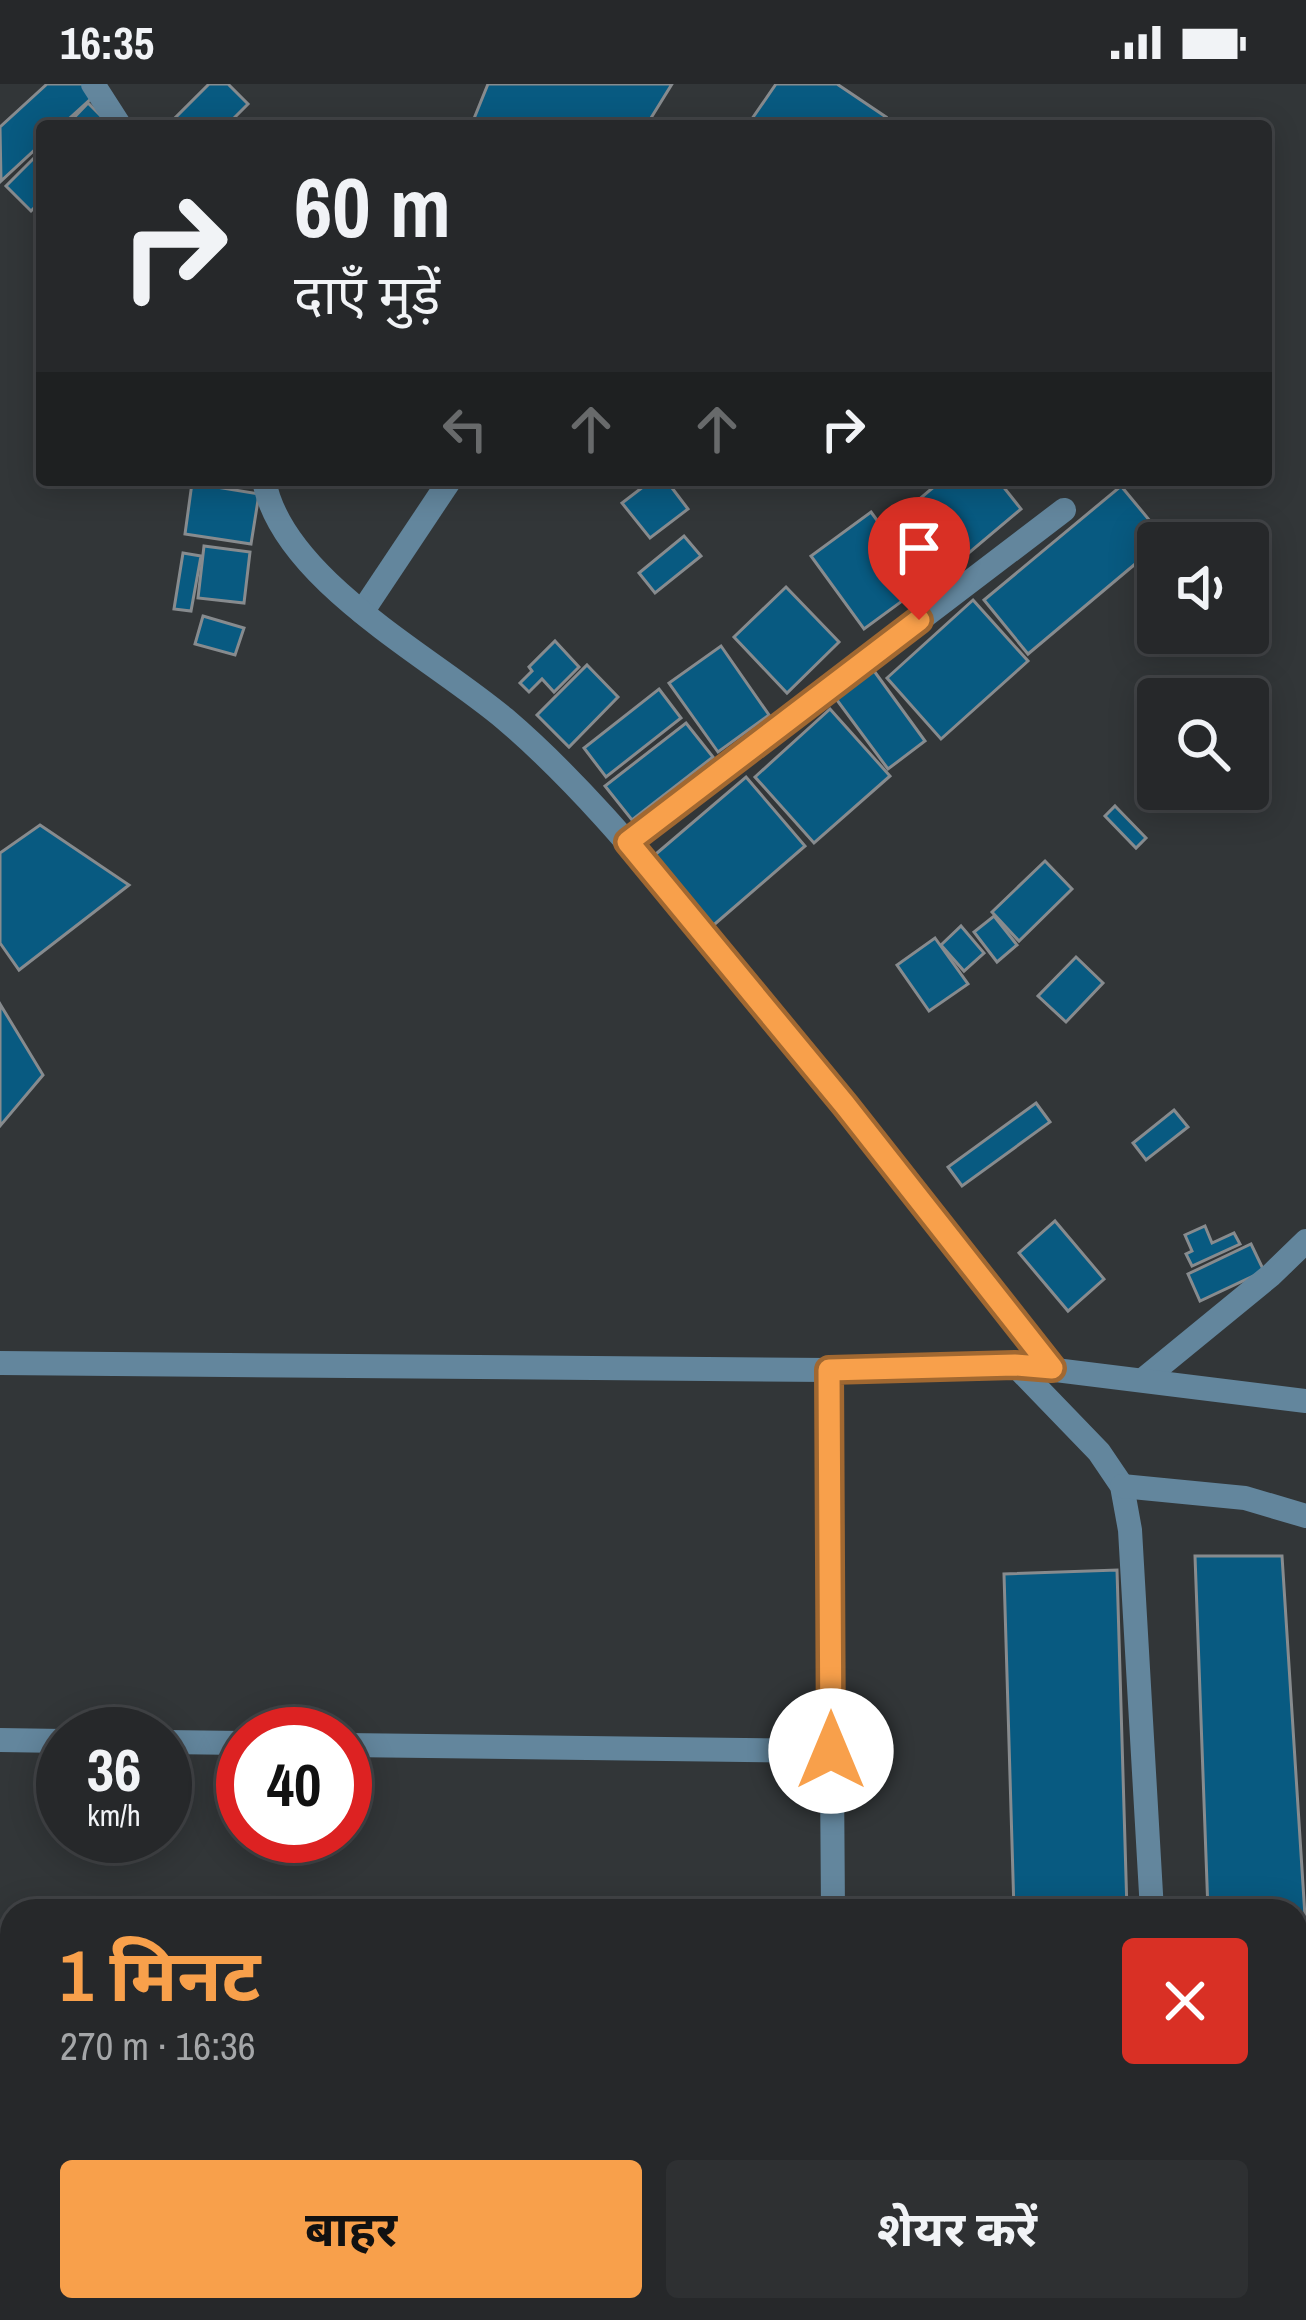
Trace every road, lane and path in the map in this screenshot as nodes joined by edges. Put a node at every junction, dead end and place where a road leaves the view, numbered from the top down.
1 (93, 84) edge
2 (116, 120) edge
3 (265, 486) edge
4 (446, 486) edge
5 (1064, 510) dead end
6 (362, 612) junction
7 (628, 842) junction
8 (1306, 1241) edge
9 (0, 1363) edge
10 (1015, 1365) junction
11 (1052, 1368) junction
12 (829, 1370) junction
13 (1144, 1379) junction
14 (1306, 1401) edge
15 (1122, 1486) junction
16 (1306, 1516) edge
17 (0, 1740) edge
18 (36, 1741) edge
19 (372, 1744) edge
20 (831, 1751) junction
21 (832, 1899) edge
22 (1151, 1899) edge

1 - 2 street
3 - 6 street
4 - 6 street
5 - 7 street
6 - 7 street
7 - 11 street
8 - 13 street
9 - 12 street
10 - 11 street
10 - 12 street
10 - 15 street
11 - 13 street
12 - 20 street
13 - 14 street
15 - 16 street
15 - 22 street
17 - 18 street
19 - 20 street
20 - 21 street

